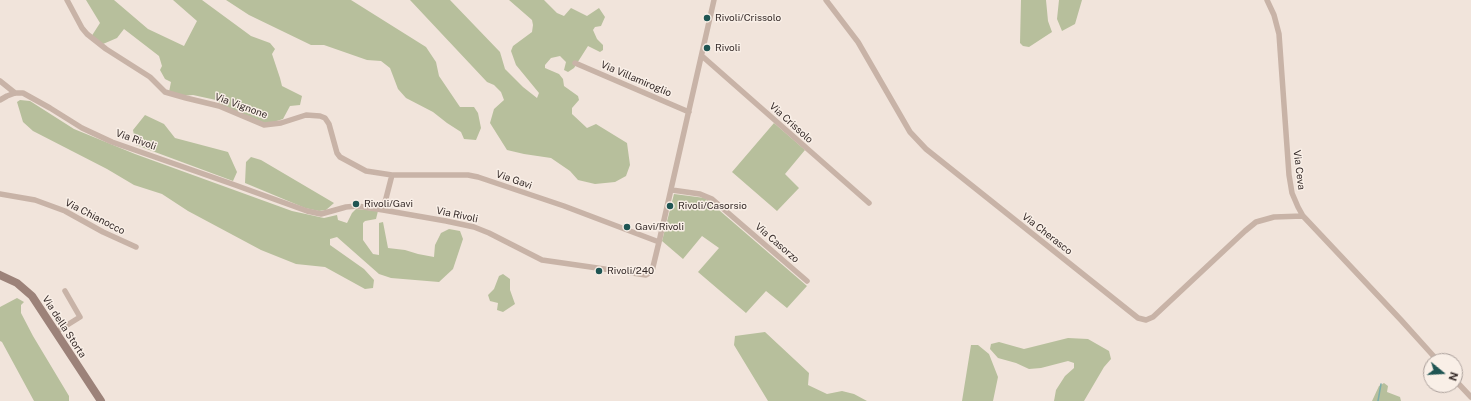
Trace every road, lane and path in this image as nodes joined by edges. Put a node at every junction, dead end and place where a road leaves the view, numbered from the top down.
1 (66, 0) edge
2 (714, 0) edge
3 (826, 0) edge
4 (1267, 0) edge
5 (702, 56) junction
6 (575, 63) dead end
7 (0, 81) edge
8 (15, 93) junction
9 (0, 100) edge
10 (689, 112) junction
11 (392, 175) junction
12 (672, 190) junction
13 (0, 194) edge
14 (868, 203) dead end
15 (383, 210) junction
16 (1303, 216) junction
17 (659, 242) junction
18 (136, 247) dead end
19 (0, 275) edge
20 (806, 281) dead end
21 (65, 291) dead end
22 (56, 332) junction
23 (1431, 353) edge
24 (1463, 388) edge
25 (1471, 397) edge
26 (101, 401) edge

1 - 11 street, Via Vignone
2 - 5 street, Via Rivoli
3 - 16 street, Via Cherasco
4 - 16 street, Via Ceva
5 - 10 street, Via Rivoli
5 - 14 street, Via Crissolo
6 - 10 street, Via Villamiroglio
7 - 8 street
8 - 9 street
8 - 15 street, Via Rivoli
10 - 12 street, Via Rivoli
11 - 15 street
11 - 17 street, Via Gavi
12 - 17 street, Via Rivoli
12 - 20 street, Via Casorzo
13 - 18 street, Via Chianocco
15 - 17 street, Via Rivoli
16 - 23 street, Via Ceva
19 - 22 main road, Via della Storta
21 - 22 street
22 - 26 main road, Via della Storta
24 - 25 street

